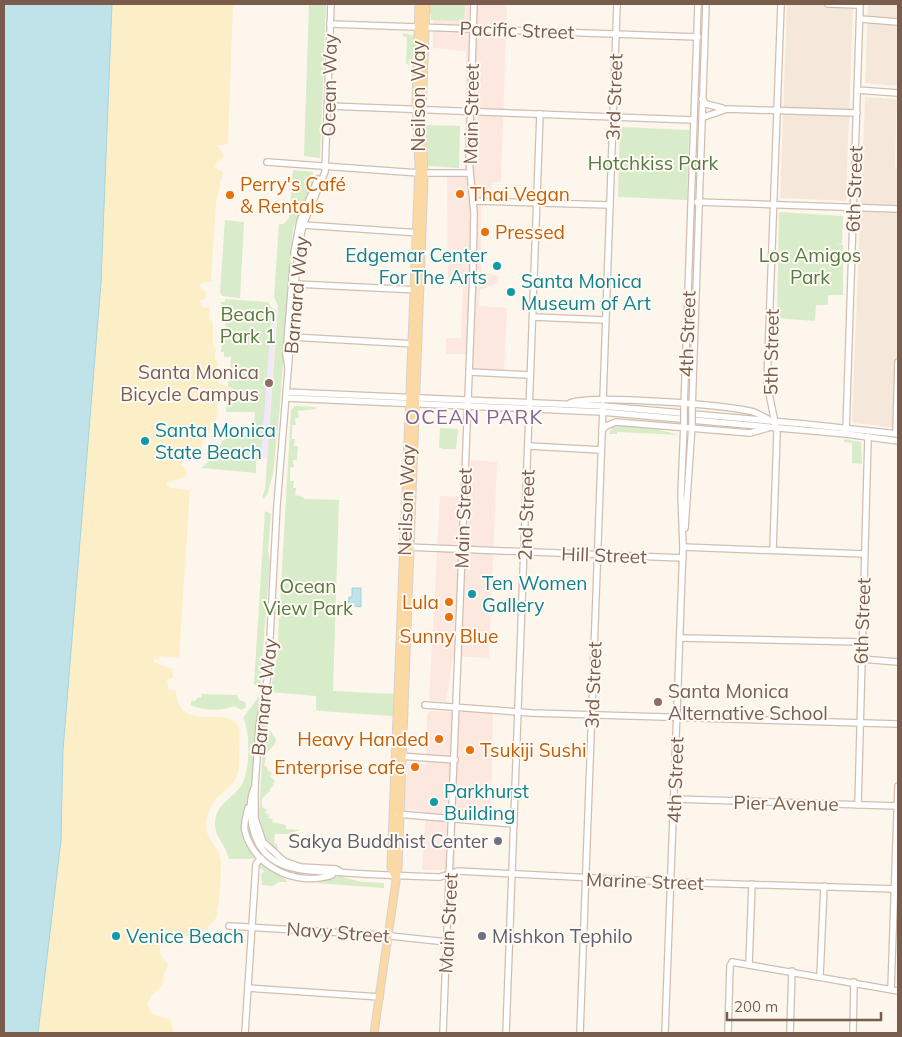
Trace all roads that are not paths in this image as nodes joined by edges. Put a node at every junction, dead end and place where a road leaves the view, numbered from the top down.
1 (331, 4) edge
2 (419, 4) edge
3 (426, 4) edge
4 (474, 4) edge
5 (617, 4) edge
6 (698, 4) edge
7 (706, 4) edge
8 (781, 4) edge
9 (828, 4) edge
10 (860, 4) edge
11 (860, 20) junction
12 (898, 22) edge
13 (330, 24) junction
14 (422, 27) junction
15 (473, 28) junction
16 (616, 33) junction
17 (696, 37) junction
18 (704, 37) junction
19 (857, 90) junction
20 (898, 93) edge
21 (702, 99) junction
22 (328, 106) junction
23 (419, 109) junction
24 (727, 109) junction
25 (777, 109) junction
26 (470, 110) junction
27 (857, 113) junction
28 (540, 114) junction
29 (613, 117) junction
30 (694, 118) junction
31 (703, 118) junction
32 (266, 162) dead end
33 (325, 166) junction
34 (422, 173) junction
35 (470, 174) junction
36 (474, 201) junction
37 (693, 201) junction
38 (700, 202) junction
39 (537, 203) junction
40 (610, 205) junction
41 (774, 205) junction
42 (853, 209) junction
43 (898, 209) edge
44 (303, 225) junction
45 (419, 233) junction
46 (296, 284) junction
47 (417, 290) junction
48 (533, 317) junction
49 (605, 320) junction
50 (292, 337) junction
51 (415, 344) junction
52 (898, 362) edge
53 (288, 368) junction
54 (469, 372) junction
55 (530, 375) junction
56 (286, 395) junction
57 (413, 400) junction
58 (467, 403) junction
59 (530, 404) junction
60 (603, 406) junction
61 (684, 406) junction
62 (692, 408) junction
63 (616, 422) junction
64 (773, 424) junction
65 (684, 425) junction
66 (692, 426) junction
67 (602, 430) junction
68 (846, 431) junction
69 (883, 432) junction
70 (897, 434) edge
71 (868, 437) junction
72 (876, 438) junction
73 (898, 441) edge
74 (529, 446) junction
75 (601, 450) junction
76 (868, 455) junction
77 (407, 547) junction
78 (684, 547) junction
79 (773, 549) junction
80 (462, 550) junction
81 (525, 552) junction
82 (864, 554) junction
83 (597, 555) junction
84 (683, 558) junction
85 (680, 638) junction
86 (862, 642) junction
87 (861, 659) junction
88 (898, 662) edge
89 (425, 705) dead end
90 (456, 708) junction
91 (518, 710) junction
92 (592, 713) junction
93 (677, 717) junction
94 (859, 723) junction
95 (898, 724) edge
96 (399, 756) junction
97 (454, 760) junction
98 (254, 787) junction
99 (898, 787) edge
100 (252, 794) junction
101 (674, 799) junction
102 (858, 805) junction
103 (897, 806) edge
104 (397, 814) junction
105 (451, 819) junction
106 (514, 824) junction
107 (261, 858) junction
108 (897, 868) edge
109 (338, 873) junction
110 (450, 875) junction
111 (512, 875) junction
112 (395, 876) junction
113 (586, 878) junction
114 (671, 882) junction
115 (752, 884) junction
116 (824, 886) junction
117 (895, 889) junction
118 (896, 925) edge
119 (229, 926) dead end
120 (252, 927) junction
121 (388, 935) junction
122 (447, 942) junction
123 (749, 964) junction
124 (792, 971) junction
125 (895, 974) edge
126 (820, 976) junction
127 (854, 982) junction
128 (248, 988) junction
129 (891, 989) junction
130 (898, 991) edge
131 (380, 997) junction
132 (245, 1033) edge
133 (374, 1033) edge
134 (443, 1033) edge
135 (506, 1033) edge
136 (580, 1033) edge
137 (665, 1033) edge
138 (728, 1033) edge
139 (790, 1033) edge
140 (853, 1033) edge

1 - 13 street, Ocean Way
2 - 14 main road, Neilson Way
3 - 14 main road, Neilson Way
4 - 15 street, Main Street
5 - 16 street, 3rd Street
6 - 17 street, 4th Street
7 - 18 street, 4th Street
8 - 25 street, 5th Street
9 - 10 street
10 - 11 street, 6th Street
11 - 12 street
11 - 19 street, 6th Street
13 - 14 street, Pacific Street
13 - 22 street, Ocean Way
14 - 15 street, Pacific Street
14 - 23 main road, Neilson Way
15 - 16 street, Pacific Street
15 - 26 street, Main Street
16 - 17 street, Pacific Street
16 - 29 street, 3rd Street
17 - 18 street, Pacific Street
17 - 30 street, 4th Street
18 - 21 street, 4th Street
19 - 20 street
19 - 27 street, 6th Street
21 - 24 street
21 - 31 street, 4th Street
22 - 23 street
22 - 33 street, Ocean Way
23 - 26 street
23 - 34 main road, Neilson Way
24 - 25 street
24 - 31 street
25 - 27 street
25 - 41 street, 5th Street
26 - 28 street
26 - 35 street, Main Street
27 - 42 street, 6th Street
28 - 29 street
28 - 39 street, 2nd Street
29 - 30 street
29 - 40 street, 3rd Street
30 - 31 street
30 - 31 street
30 - 37 street, 4th Street
31 - 38 street, 4th Street
32 - 33 street
33 - 34 street
33 - 44 street, Barnard Way
33 - 53 street, Barnard Way
34 - 35 street
34 - 45 main road, Neilson Way
35 - 36 street, Main Street
36 - 39 street
36 - 54 street, Main Street
37 - 38 street
37 - 61 street, 4th Street
38 - 41 street
38 - 62 street, 4th Street
39 - 40 street
39 - 48 street, 2nd Street
40 - 49 street, 3rd Street
41 - 42 street
41 - 64 street, 5th Street
42 - 43 street
42 - 68 street, 6th Street
44 - 45 street
44 - 46 street, Barnard Way
45 - 47 main road, Neilson Way
46 - 47 street
46 - 50 street, Barnard Way
47 - 51 main road, Neilson Way
48 - 49 street
48 - 55 street, 2nd Street
49 - 60 street, 3rd Street
50 - 51 street
50 - 53 street, Barnard Way
51 - 57 main road, Neilson Way
52 - 70 street
53 - 56 street, Barnard Way
54 - 55 street
54 - 58 street, Main Street
55 - 59 street, 2nd Street
56 - 57 street
56 - 98 street, Barnard Way
57 - 58 street
57 - 77 main road, Neilson Way
58 - 59 street
58 - 80 street, Main Street
59 - 60 street
59 - 60 street
59 - 74 street, 2nd Street
60 - 61 street
60 - 63 street
60 - 64 street
60 - 67 street, 3rd Street
61 - 62 street
61 - 65 street, 4th Street, bridge
62 - 64 street
62 - 66 street, 4th Street, bridge
63 - 65 street
63 - 67 street
64 - 66 street
64 - 68 street
64 - 79 street, 5th Street
65 - 66 street
65 - 78 street, 4th Street
66 - 78 street, 4th Street
67 - 75 street, 3rd Street
68 - 69 street
68 - 71 street
69 - 70 street
69 - 71 street
70 - 72 street
71 - 72 street
71 - 76 street, 6th Street
72 - 73 street
72 - 76 street
74 - 75 street
74 - 81 street, 2nd Street
75 - 83 street, 3rd Street
76 - 82 street, 6th Street
77 - 80 street, Hill Street
77 - 96 main road, Neilson Way
78 - 79 street
78 - 84 street, 4th Street
79 - 82 street
80 - 81 street, Hill Street
80 - 90 street, Main Street
81 - 83 street, Hill Street
81 - 91 street, 2nd Street
82 - 86 street, 6th Street
83 - 84 street, Hill Street
83 - 92 street, 3rd Street
84 - 85 street, 4th Street
85 - 86 street
85 - 93 street, 4th Street
86 - 87 street, 6th Street
87 - 88 street
87 - 94 street, 6th Street
89 - 90 street
90 - 91 street
90 - 97 street, Main Street
91 - 92 street
91 - 106 street, 2nd Street
92 - 93 street
92 - 113 street, 3rd Street
93 - 94 street
93 - 101 street, 4th Street
94 - 95 street
94 - 102 street, 6th Street
96 - 97 street
96 - 104 main road, Neilson Way
97 - 105 street, Main Street
98 - 100 street, Barnard Way
98 - 109 street, Barnard Way
99 - 103 street
100 - 107 street, Barnard Way
100 - 109 street, Barnard Way
101 - 102 street, Pier Avenue
101 - 114 street, 4th Street
102 - 103 street, Pier Avenue
103 - 108 street
104 - 105 street
104 - 112 main road, Neilson Way
105 - 106 street
105 - 110 street, Main Street
106 - 111 street, 2nd Street
107 - 109 street, Barnard Way
107 - 120 street
108 - 117 street
109 - 112 street, Barnard Way
110 - 111 street, Marine Street
110 - 112 street, Marine Street
110 - 122 street, Main Street
111 - 113 street, Marine Street
111 - 135 street, 2nd Street
112 - 121 main road, Neilson Way
113 - 114 street, Marine Street
113 - 136 street, 3rd Street
114 - 115 street, Marine Street
114 - 137 street, 4th Street
115 - 116 street, Marine Street
115 - 123 street
116 - 117 street, Marine Street
116 - 126 street
117 - 118 street
118 - 125 street
119 - 120 street, Navy Street
120 - 121 street, Navy Street
120 - 128 street
121 - 122 street, Navy Street
121 - 131 main road, Neilson Way
122 - 134 street, Main Street
123 - 124 street
123 - 138 street
124 - 126 street
124 - 139 street
125 - 129 street
126 - 127 street
127 - 129 street
127 - 140 street
128 - 131 street
128 - 132 street
129 - 130 street
131 - 133 main road, Neilson Way

